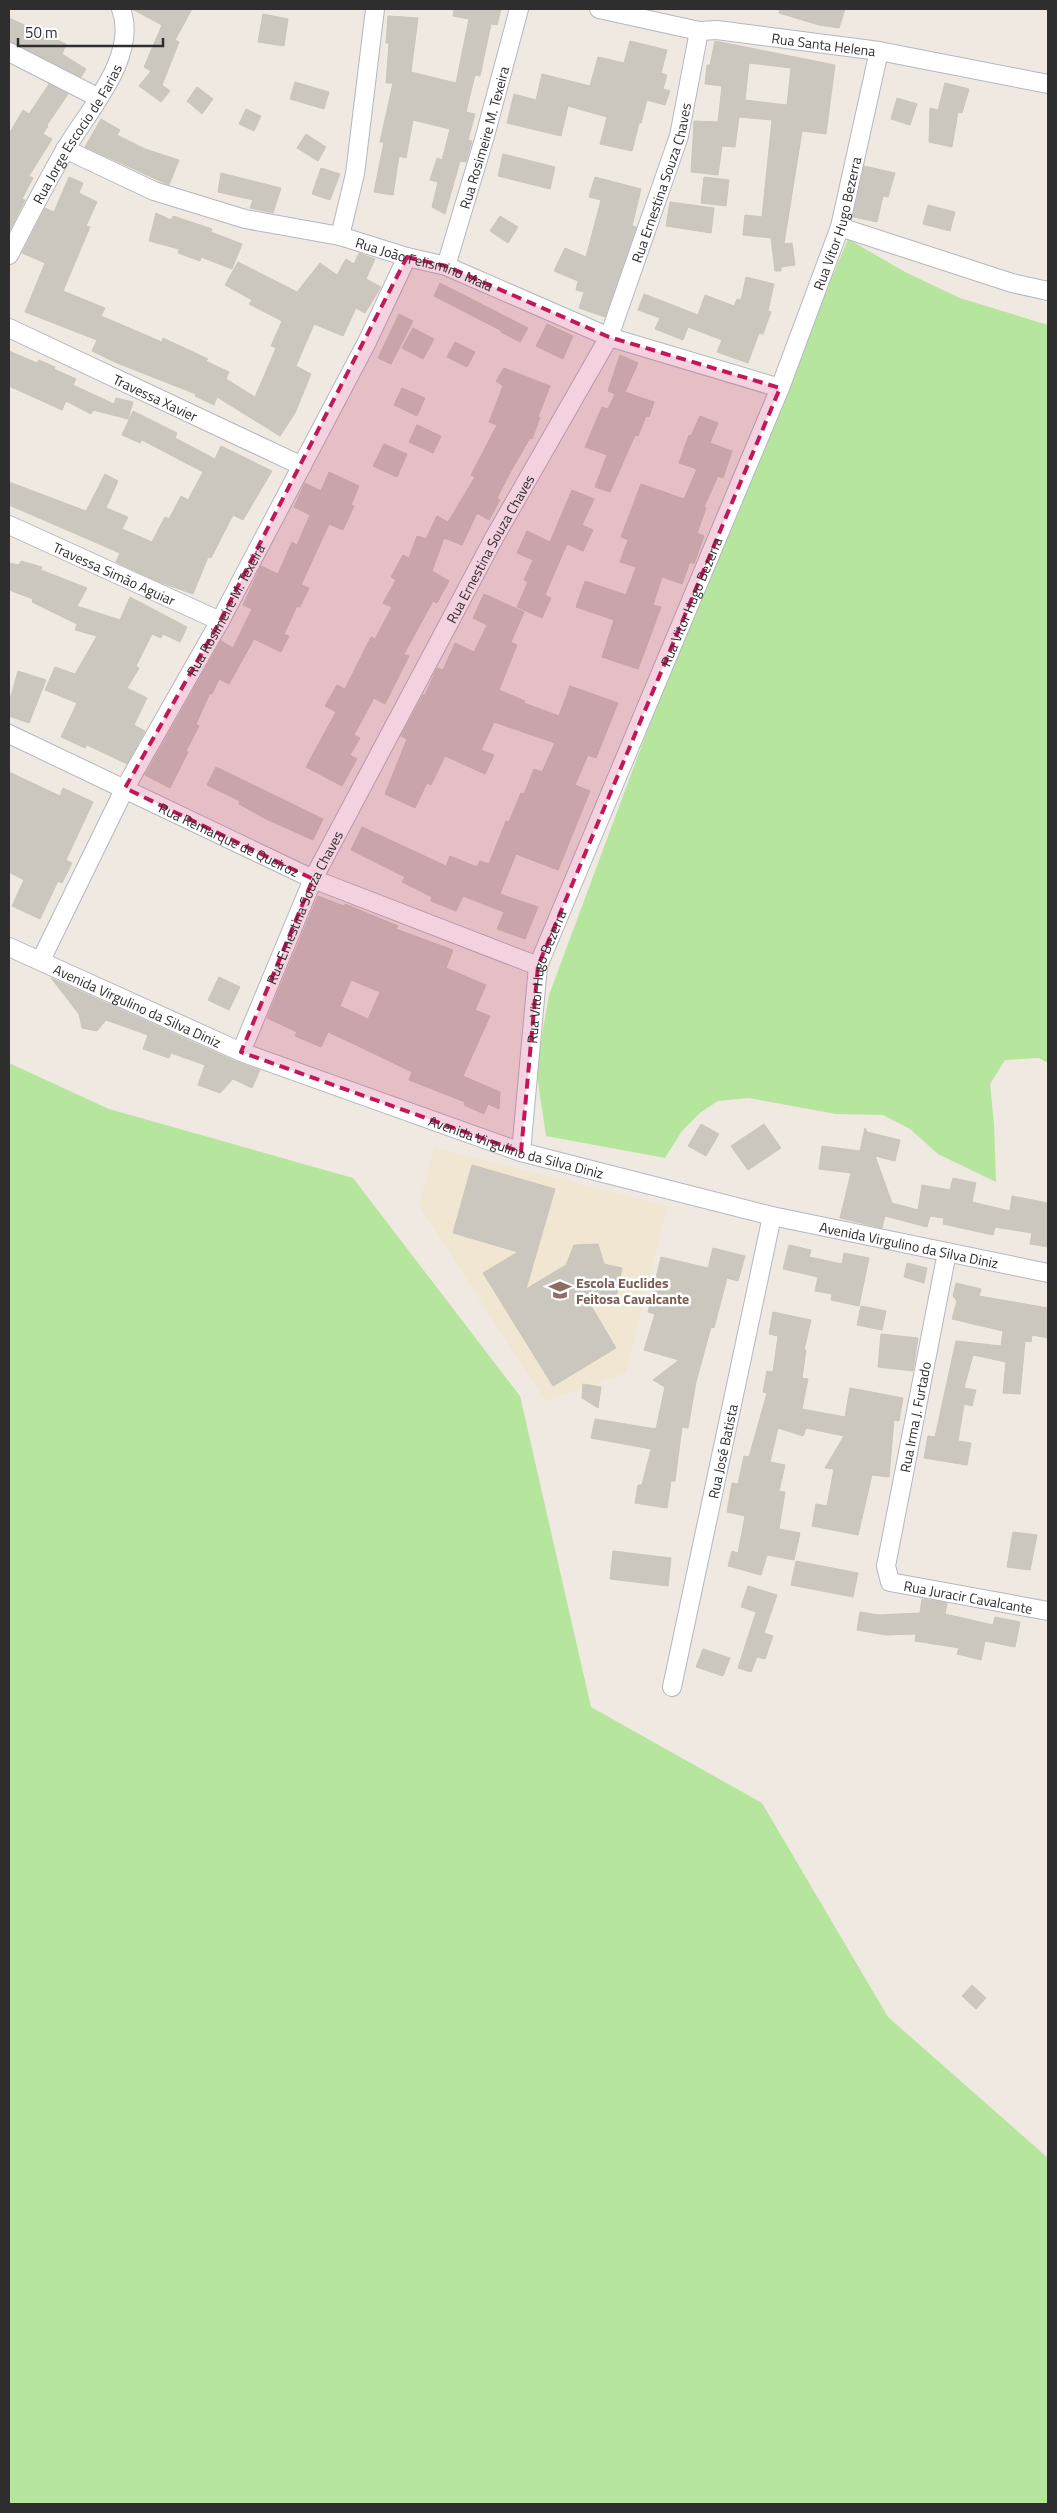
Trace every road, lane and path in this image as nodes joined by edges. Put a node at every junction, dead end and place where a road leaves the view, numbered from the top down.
1 (122, 9) edge
2 (375, 9) edge
3 (519, 9) edge
4 (599, 9) edge
5 (699, 32) junction
6 (879, 51) junction
7 (9, 52) edge
8 (1048, 84) edge
9 (99, 98) junction
10 (65, 149) junction
11 (840, 227) junction
12 (340, 236) junction
13 (9, 255) edge
14 (407, 258) junction
15 (446, 266) junction
16 (1048, 291) edge
17 (9, 328) edge
18 (609, 337) junction
19 (780, 388) junction
20 (302, 466) junction
21 (9, 525) edge
22 (220, 621) junction
23 (9, 734) edge
24 (125, 788) junction
25 (313, 879) junction
26 (9, 947) edge
27 (41, 960) junction
28 (538, 966) junction
29 (241, 1052) junction
30 (521, 1152) junction
31 (772, 1216) junction
32 (947, 1252) junction
33 (1048, 1272) edge
34 (890, 1582) joint
35 (1048, 1611) edge
36 (672, 1688) dead end

1 - 9 street, Rua Jorge Escocio de Farias
2 - 12 street
3 - 15 street, Rua Rosimeire M. Texeira
4 - 5 street, Rua Santa Helena
5 - 6 street, Rua Santa Helena
5 - 18 street, Rua Ernestina Souza Chaves
6 - 8 street, Rua Santa Helena
6 - 11 street, Rua Vitor Hugo Bezerra
7 - 9 street
9 - 10 street, Rua Jorge Escocio de Farias
10 - 12 street, Rua João Felismino Maia
10 - 13 street, Rua Jorge Escocio de Farias
11 - 16 street
11 - 19 street, Rua Vitor Hugo Bezerra
12 - 14 street, Rua João Felismino Maia
14 - 15 street, Rua João Felismino Maia
14 - 20 street, Rua Rosimeire M. Texeira
15 - 18 street, Rua João Felismino Maia
17 - 20 street, Travessa Xavier
18 - 19 street, Rua João Felismino Maia
18 - 25 street, Rua Ernestina Souza Chaves
19 - 28 street, Rua Vitor Hugo Bezerra
20 - 22 street, Rua Rosimeire M. Texeira
21 - 22 street, Travessa Simão Aguiar
22 - 24 street, Rua Rosimeire M. Texeira
23 - 24 street, Rua Remarque de Queiroz
24 - 25 street, Rua Remarque de Queiroz
24 - 27 street, Rua Rosimeire M. Texeira
25 - 28 street, Rua Remarque de Queiroz
25 - 29 street, Rua Ernestina Souza Chaves
26 - 27 street, Avenida Virgulino da Silva Diniz
27 - 29 street, Avenida Virgulino da Silva Diniz
28 - 30 street, Rua Vitor Hugo Bezerra
29 - 30 street, Avenida Virgulino da Silva Diniz
30 - 31 street, Avenida Virgulino da Silva Diniz
31 - 32 street, Avenida Virgulino da Silva Diniz
31 - 36 street, Rua José Batista
32 - 33 street, Avenida Virgulino da Silva Diniz
32 - 34 street, Rua Irma J. Furtado
34 - 35 street, Rua Juracir Cavalcante

